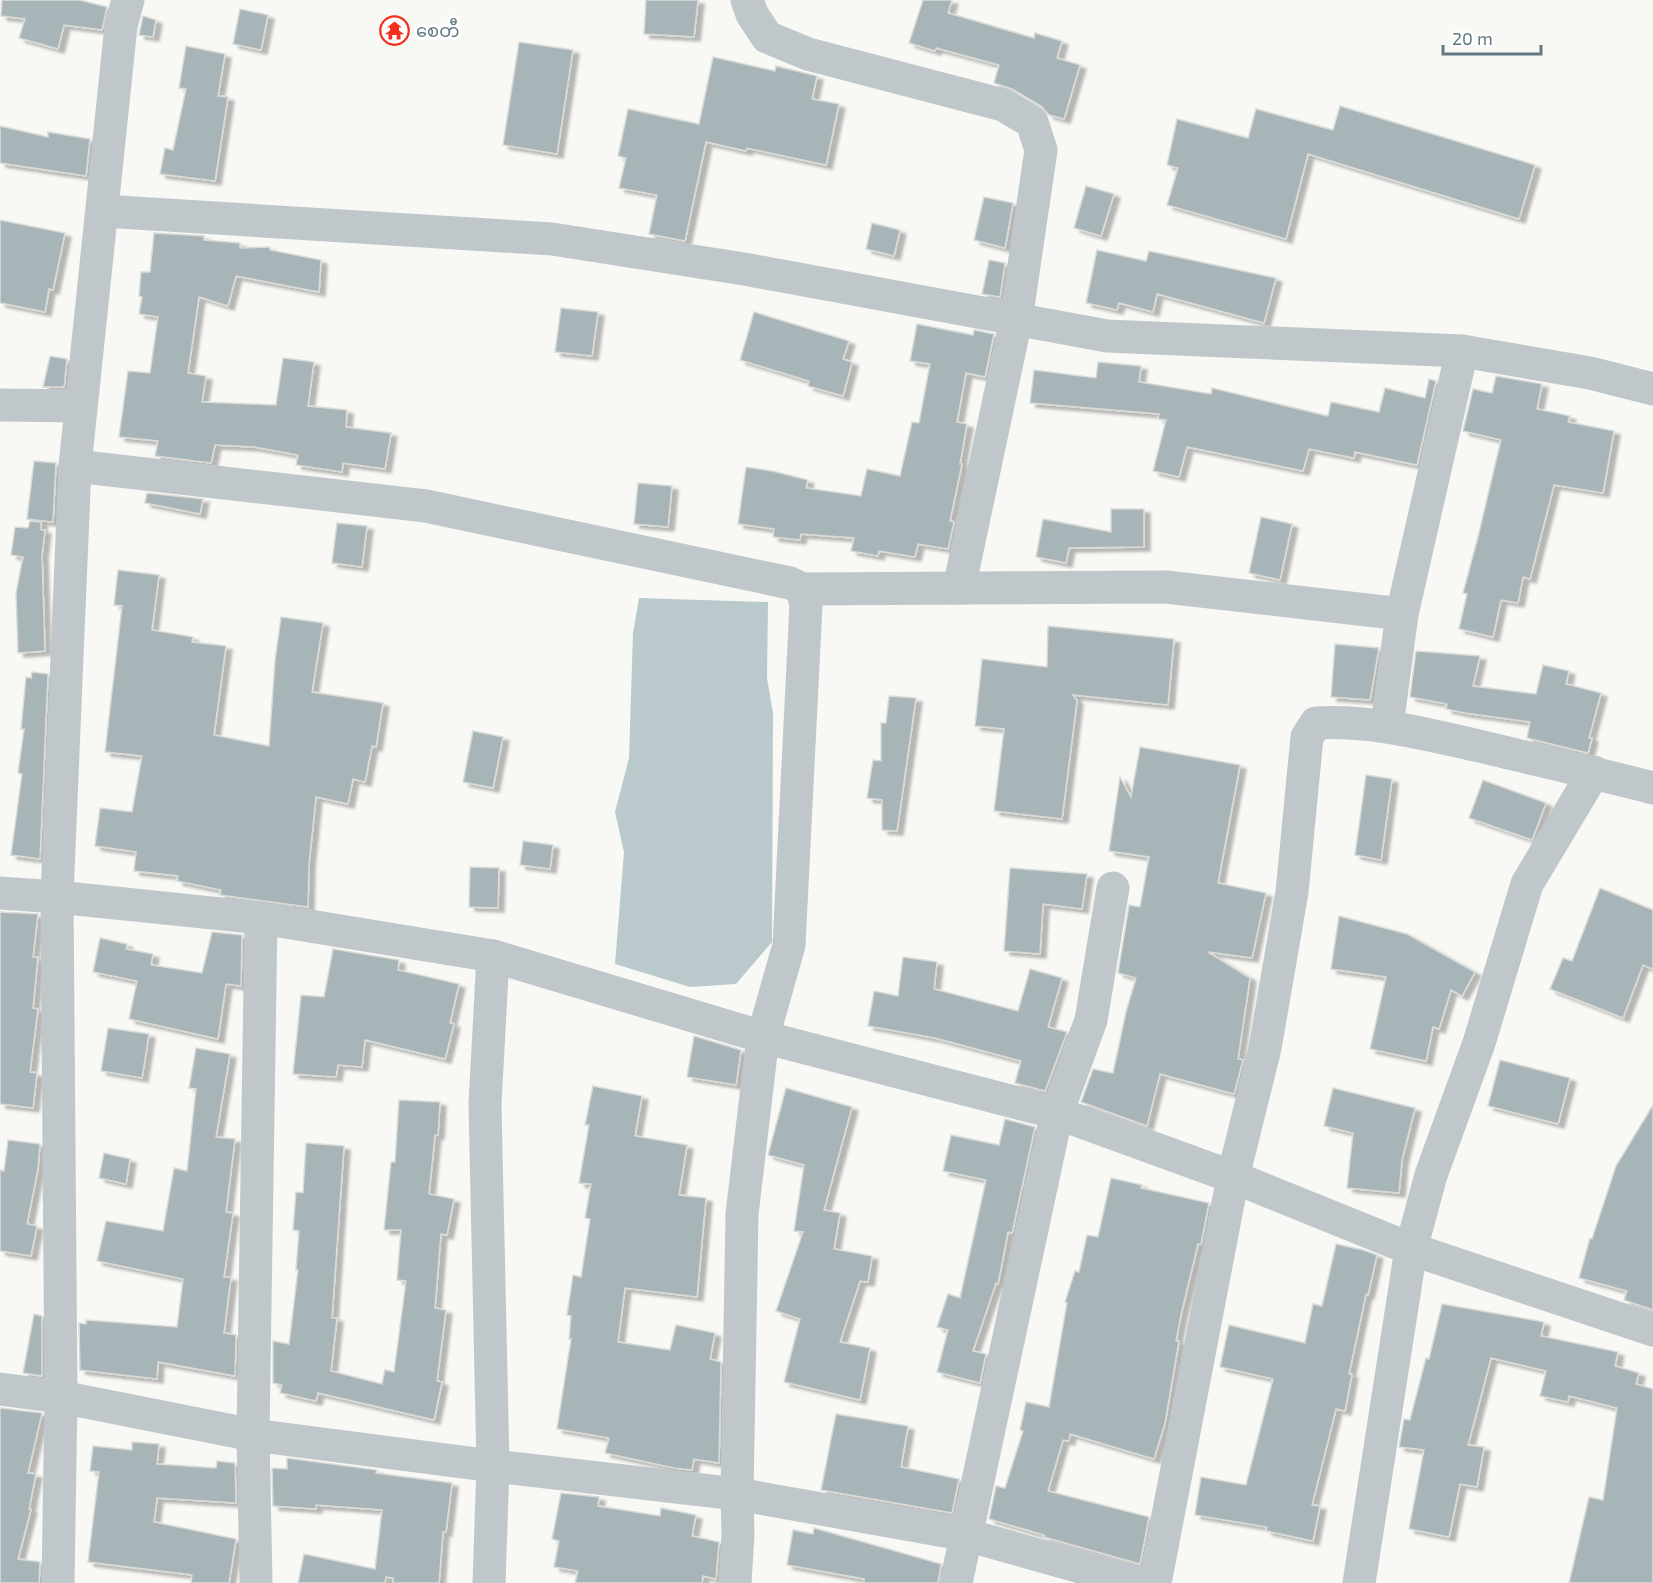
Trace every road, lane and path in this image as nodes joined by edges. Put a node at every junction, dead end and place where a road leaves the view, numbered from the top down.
1 (128, 0) edge
2 (747, 0) edge
3 (103, 211) junction
4 (1016, 320) junction
5 (1462, 351) junction
6 (1653, 389) edge
7 (0, 405) edge
8 (80, 406) junction
9 (75, 466) junction
10 (959, 588) junction
11 (802, 589) junction
12 (1402, 614) junction
13 (1387, 726) junction
14 (1594, 772) junction
15 (1653, 788) edge
16 (1113, 888) dead end
17 (0, 893) edge
18 (57, 897) junction
19 (261, 918) junction
20 (493, 956) junction
21 (764, 1037) junction
22 (1057, 1113) junction
23 (1233, 1178) junction
24 (1411, 1249) junction
25 (1653, 1330) edge
26 (0, 1389) edge
27 (62, 1397) junction
28 (253, 1435) junction
29 (493, 1466) junction
30 (737, 1494) junction
31 (967, 1535) junction
32 (58, 1583) edge
33 (256, 1583) edge
34 (489, 1583) edge
35 (735, 1583) edge
36 (956, 1583) edge
37 (1137, 1583) edge
38 (1155, 1583) edge
39 (1359, 1583) edge

1 - 3 street
2 - 4 street
3 - 4 street
3 - 8 street
4 - 5 street
4 - 10 street
5 - 6 street
5 - 12 street
7 - 8 street
8 - 9 street
9 - 11 street
9 - 18 street
10 - 11 street
10 - 12 street
11 - 21 street
12 - 13 street
13 - 14 street
13 - 23 street
14 - 15 street
14 - 24 street
16 - 22 street
17 - 18 street
18 - 19 street
18 - 27 street
19 - 20 street
19 - 28 street
20 - 21 street
20 - 29 street
21 - 22 street
21 - 30 street
22 - 23 street
22 - 31 street
23 - 24 street
23 - 38 street
24 - 25 street
24 - 39 street
26 - 27 street
27 - 28 street
27 - 32 street
28 - 29 street
28 - 33 street
29 - 30 street
29 - 34 street
30 - 31 street
30 - 35 street
31 - 36 street
31 - 37 street

